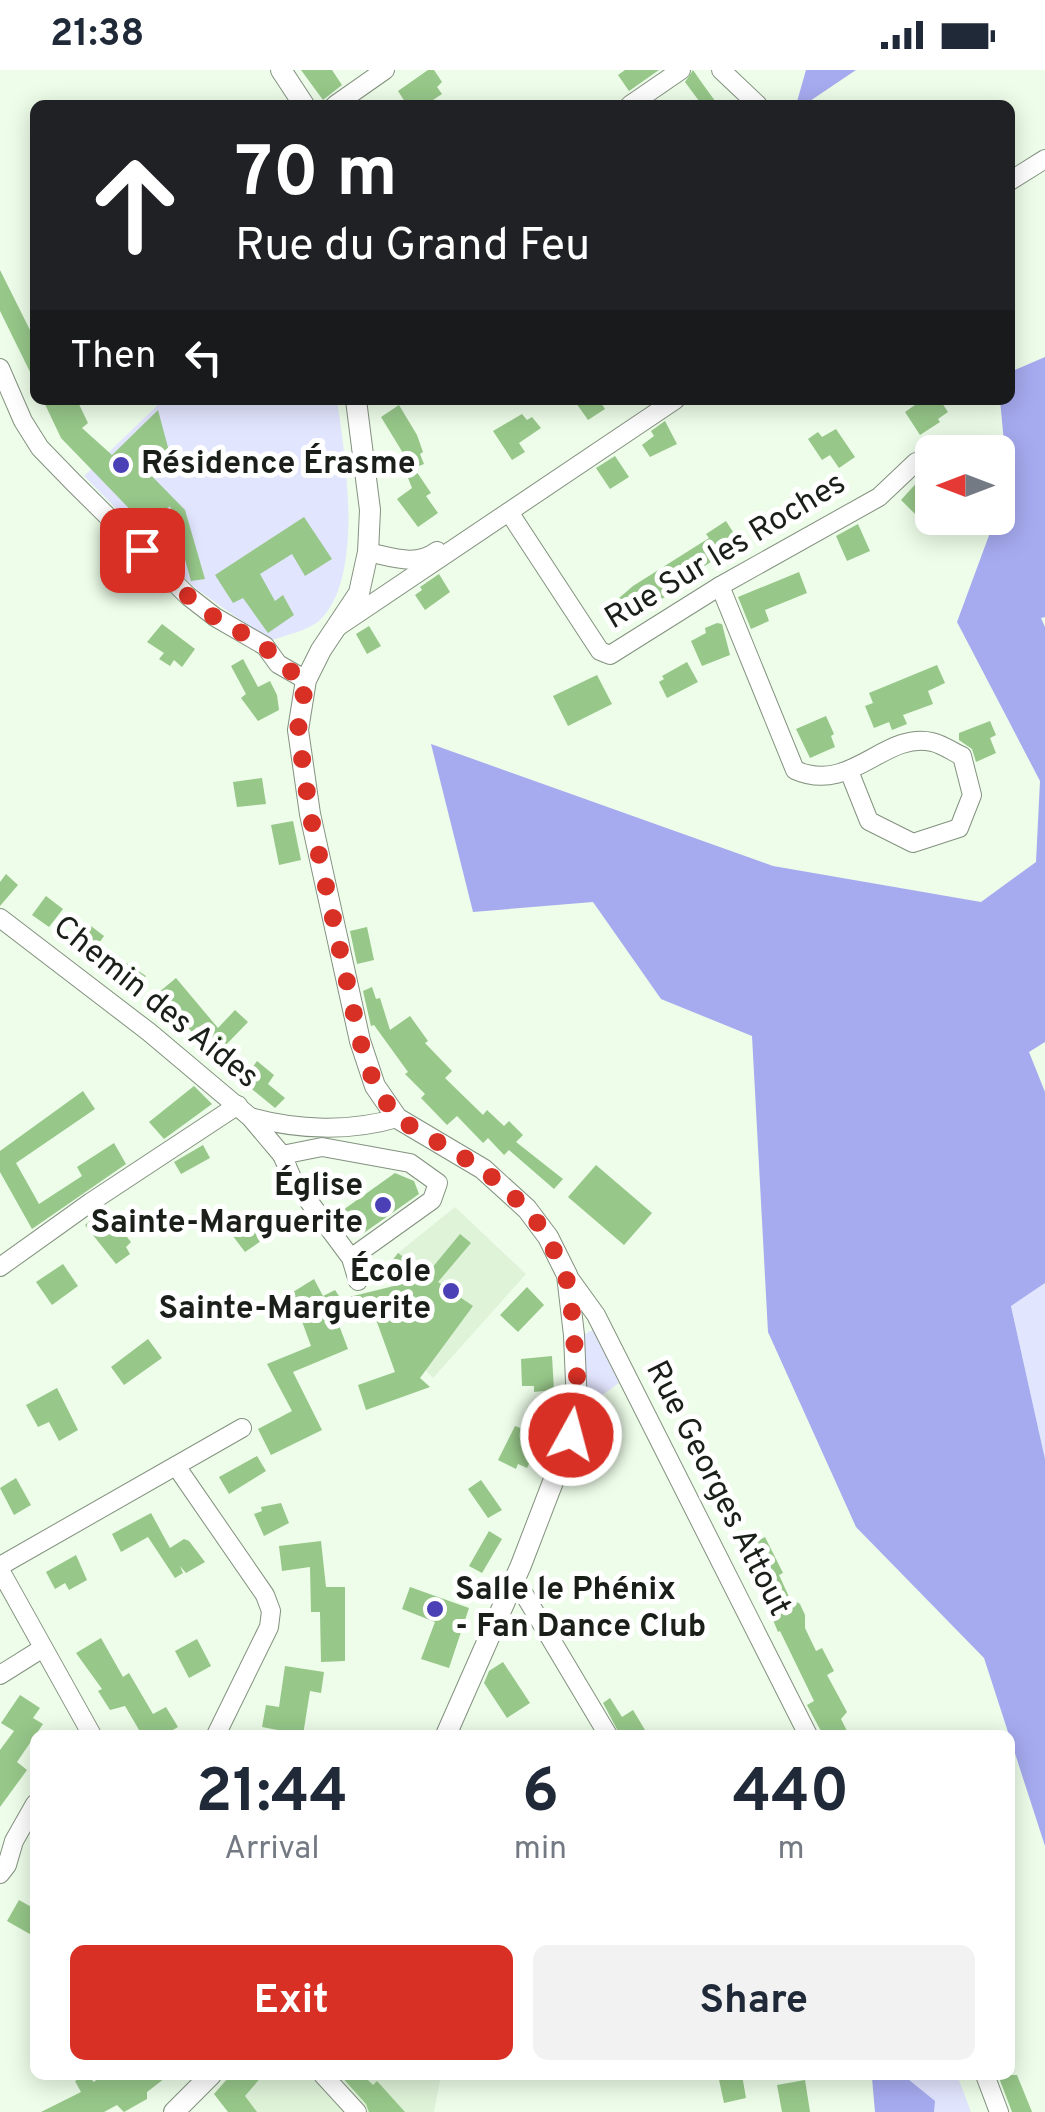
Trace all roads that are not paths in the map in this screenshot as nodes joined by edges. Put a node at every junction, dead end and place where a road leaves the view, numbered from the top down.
1 (281, 70) edge
2 (385, 70) edge
3 (680, 70) edge
4 (721, 70) edge
5 (301, 100) edge
6 (342, 100) edge
7 (637, 100) edge
8 (753, 100) edge
9 (1045, 160) edge
10 (1015, 178) edge
11 (0, 368) edge
12 (357, 405) edge
13 (667, 405) edge
14 (915, 463) edge
15 (509, 512) junction
16 (489, 524) junction
17 (368, 552) junction
18 (720, 586) junction
19 (339, 626) junction
20 (306, 680) junction
21 (849, 771) junction
22 (0, 918) edge
23 (244, 1111) junction
24 (397, 1118) junction
25 (282, 1155) junction
26 (352, 1258) junction
27 (0, 1267) edge
28 (567, 1275) junction
29 (358, 1282) dead end
30 (242, 1428) dead end
31 (176, 1466) junction
32 (0, 1568) edge
33 (515, 1579) junction
34 (43, 1648) junction
35 (0, 1675) edge
36 (84, 1730) edge
37 (218, 1730) edge
38 (448, 1730) edge
39 (605, 1730) edge
40 (805, 1730) edge
41 (30, 1813) edge
42 (0, 1874) edge
43 (206, 2080) edge
44 (327, 2080) edge
45 (987, 2080) edge
46 (174, 2112) edge
47 (356, 2112) edge
48 (999, 2112) edge

1 - 5 street
2 - 6 street
3 - 7 street
4 - 8 street
9 - 10 street
11 - 20 street
12 - 17 street
13 - 15 street
14 - 18 street, Rue Sur les Roches
15 - 16 street
15 - 18 street, Rue Sur les Roches
16 - 17 street
16 - 19 street
17 - 19 street
18 - 21 street
19 - 20 street
20 - 24 street
21 - 21 street
22 - 23 street, Chemin des Aides
23 - 24 street, Chemin des Aides
23 - 25 street
23 - 27 street
24 - 28 street
25 - 26 street
25 - 26 street
26 - 29 street
28 - 33 street
28 - 40 street, Rue Georges Attout
30 - 31 street
31 - 32 street
31 - 37 street
32 - 34 street
33 - 38 street
33 - 39 street
34 - 35 street
34 - 36 street
41 - 42 street
43 - 46 street
44 - 47 street
45 - 48 street

